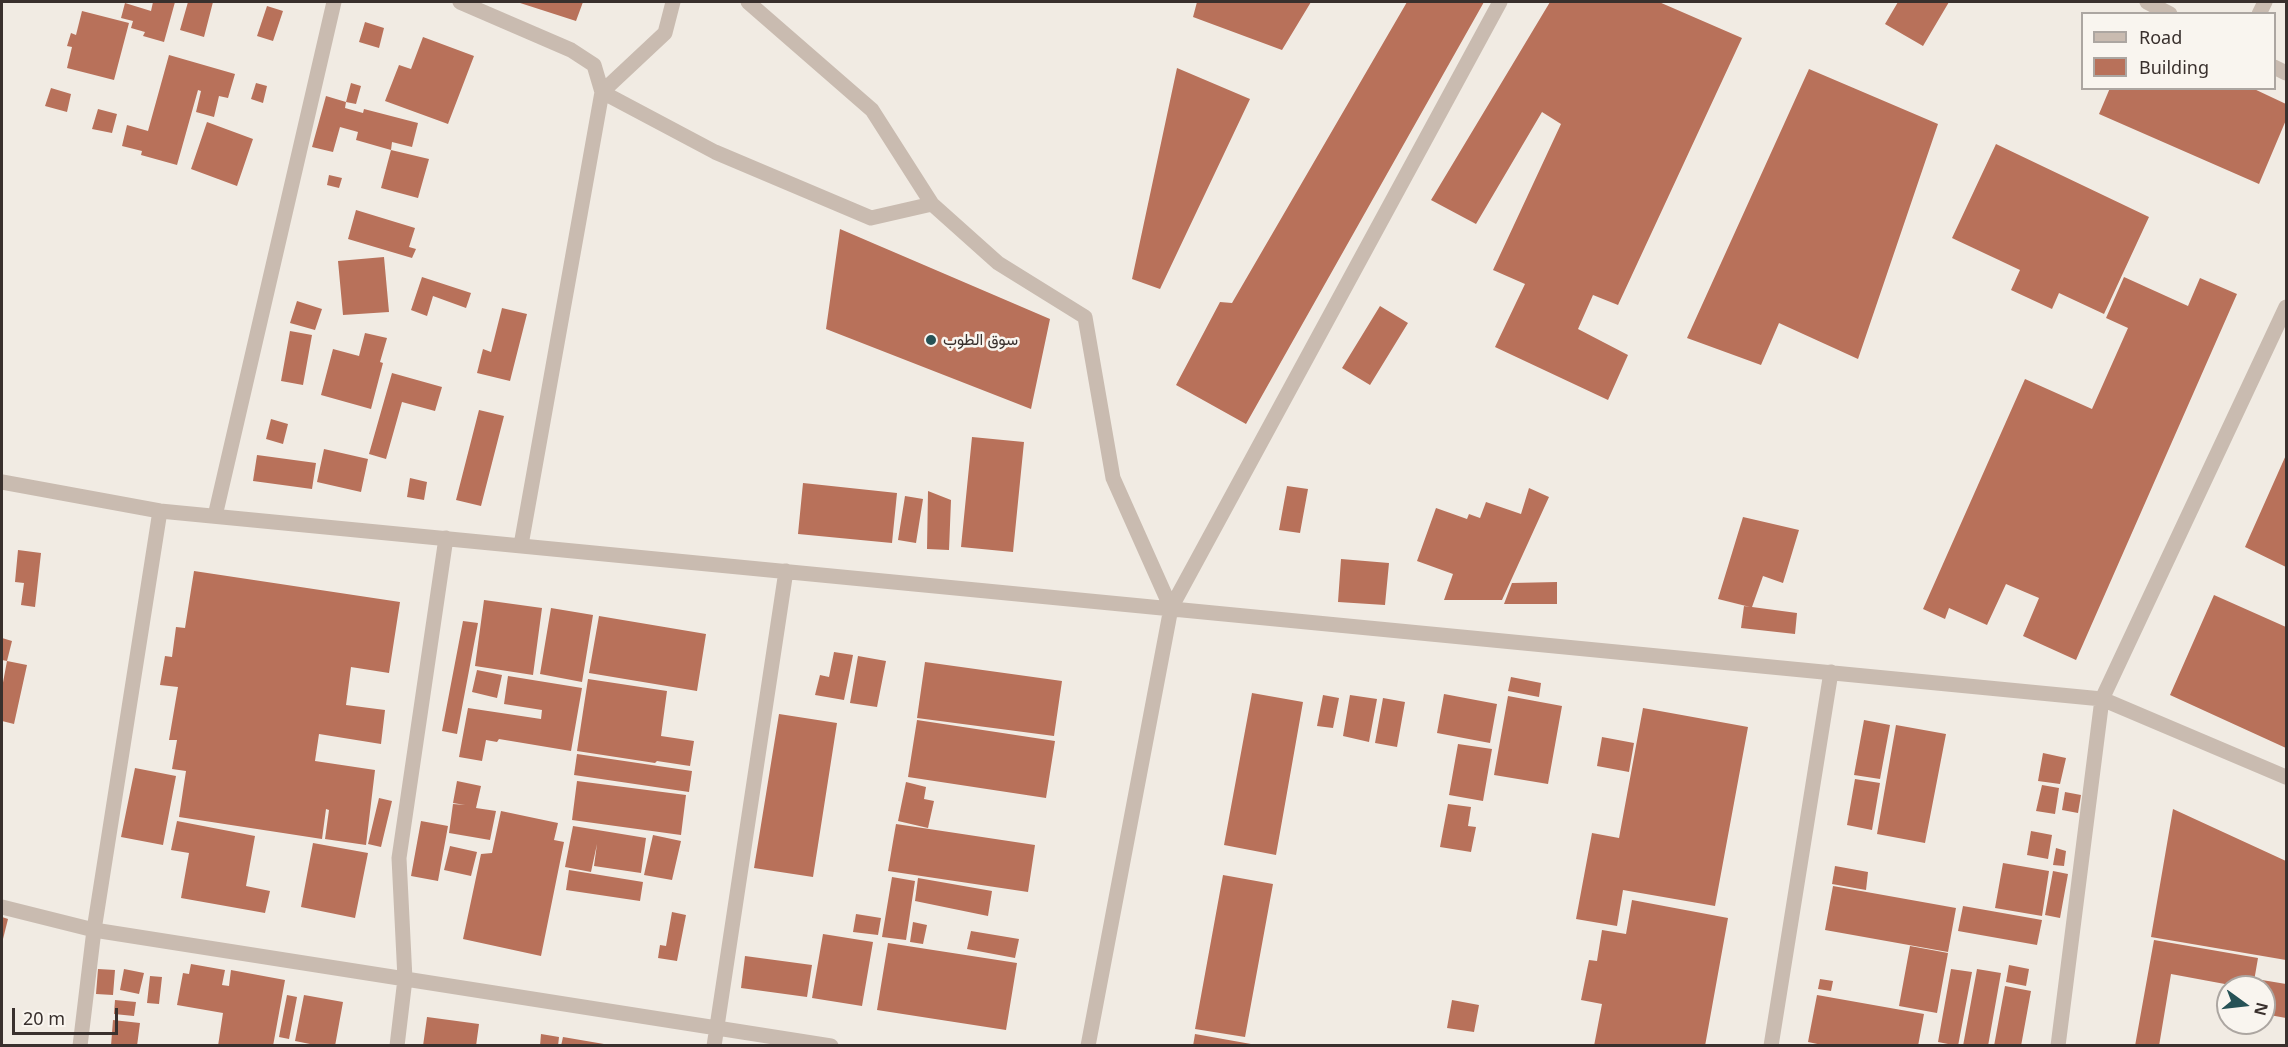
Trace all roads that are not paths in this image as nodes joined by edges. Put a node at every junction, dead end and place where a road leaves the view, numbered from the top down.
1 (334, 2) edge
2 (460, 2) edge
3 (673, 2) edge
4 (748, 2) edge
5 (1500, 2) edge
6 (2147, 2) edge
7 (2166, 12) edge
8 (602, 92) junction
9 (932, 204) junction
10 (2286, 308) edge
11 (2, 482) edge
12 (160, 511) junction
13 (215, 516) junction
14 (446, 538) junction
15 (521, 545) junction
16 (786, 571) junction
17 (1171, 608) junction
18 (1831, 672) junction
19 (2102, 699) junction
20 (2286, 777) edge
21 (2, 907) edge
22 (94, 930) junction
23 (405, 979) junction
24 (717, 1028) junction
25 (80, 1046) edge
26 (397, 1046) edge
27 (714, 1046) edge
28 (831, 1046) edge
29 (1088, 1046) edge
30 (1771, 1046) edge
31 (2058, 1046) edge

1 - 13 street
2 - 8 street
3 - 8 street
4 - 9 street
5 - 17 street
6 - 7 street
8 - 9 street
8 - 15 street
9 - 17 street
10 - 19 street
11 - 12 street
12 - 13 street
12 - 22 street
13 - 14 street
14 - 15 street
14 - 23 street
15 - 16 street
16 - 17 street
16 - 24 street
17 - 18 street
17 - 29 street
18 - 19 street
18 - 30 street
19 - 20 street
19 - 31 street
21 - 22 street
22 - 23 street
22 - 25 street
23 - 24 street
23 - 26 street
24 - 27 street
24 - 28 street

